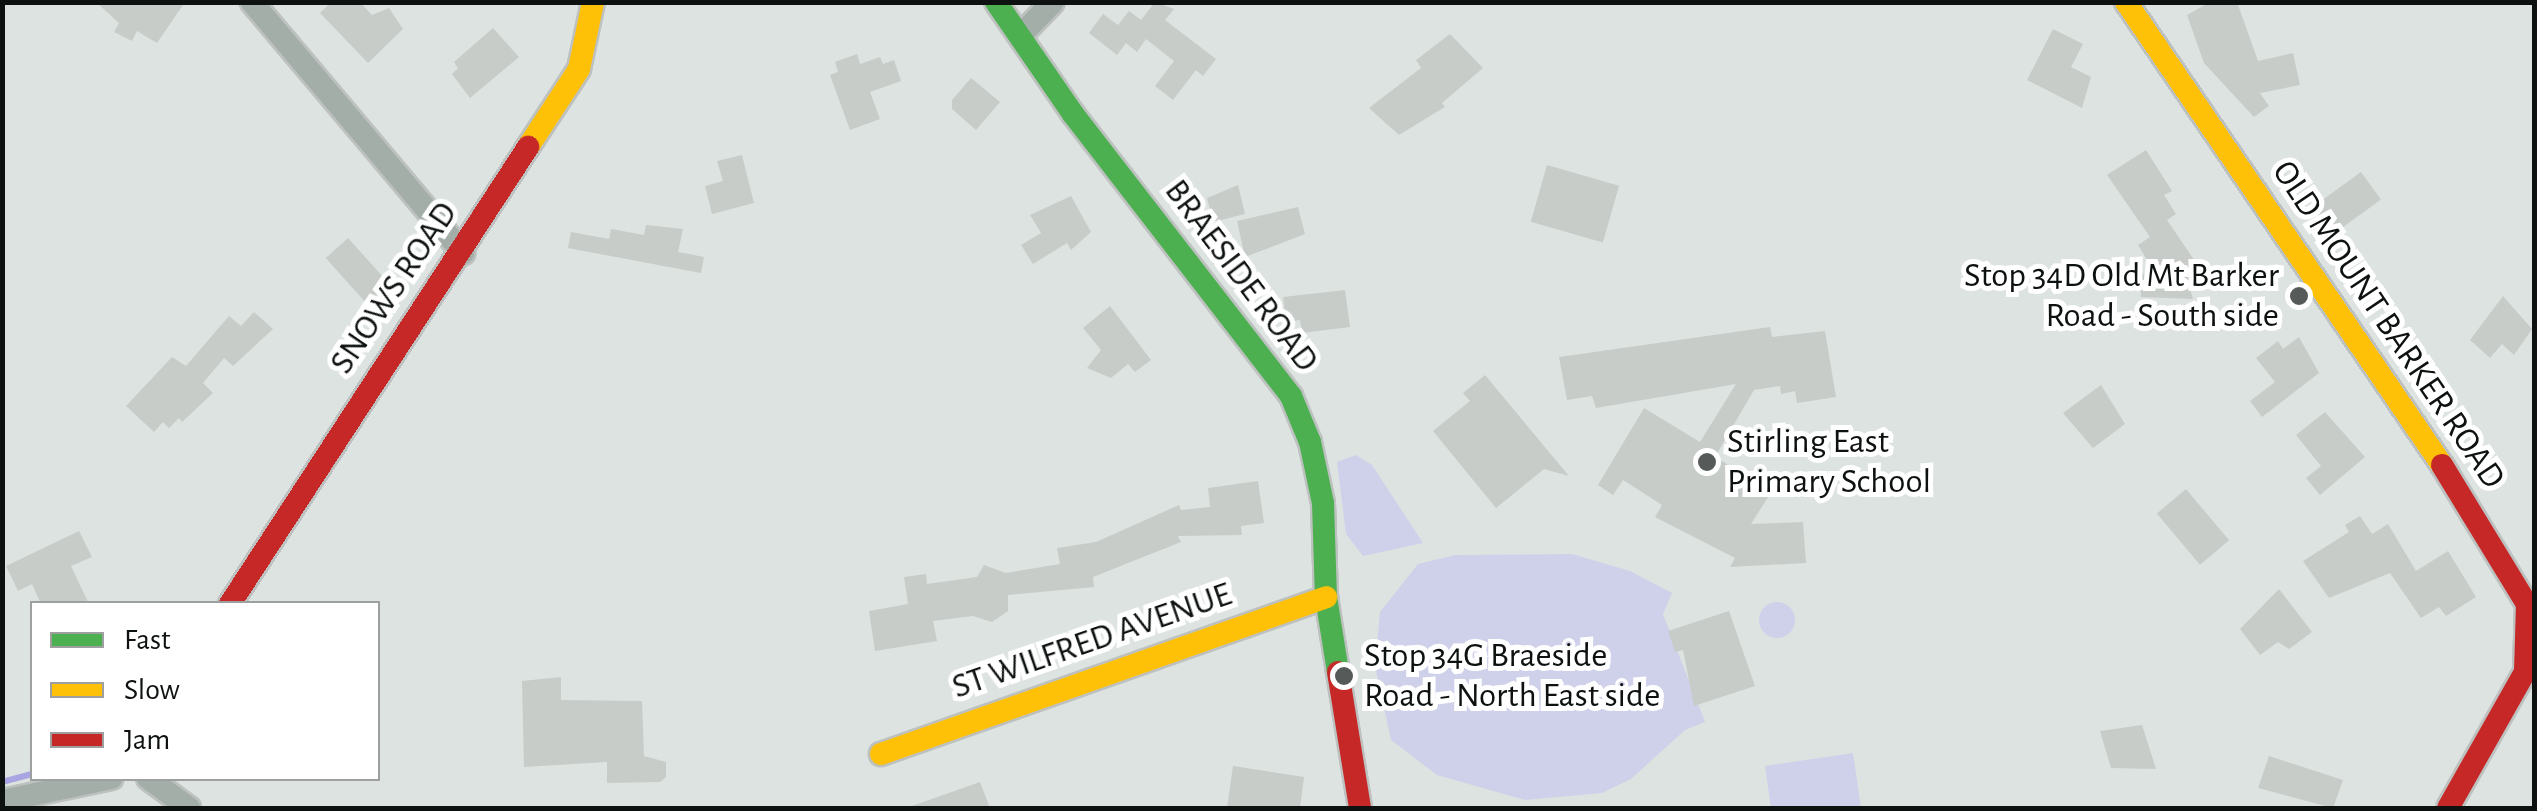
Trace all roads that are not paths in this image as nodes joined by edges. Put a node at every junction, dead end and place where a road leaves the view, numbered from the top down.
1 (252, 2) edge
2 (593, 2) edge
3 (996, 2) edge
4 (1053, 2) edge
5 (2126, 2) edge
6 (1020, 36) junction
7 (463, 253) junction
8 (1326, 597) junction
9 (232, 601) edge
10 (881, 754) dead end
11 (98, 781) edge
12 (152, 781) edge
13 (2, 802) edge
14 (189, 808) edge
15 (1360, 808) edge
16 (2448, 808) edge

1 - 7 street
2 - 7 street, SNOWS ROAD
3 - 6 street, BRAESIDE ROAD
4 - 6 street
5 - 16 street, OLD MOUNT BARKER ROAD
6 - 8 street, BRAESIDE ROAD
7 - 9 street, SNOWS ROAD
8 - 10 street, ST WILFRED AVENUE
8 - 15 street, BRAESIDE ROAD
11 - 13 street
12 - 14 street

